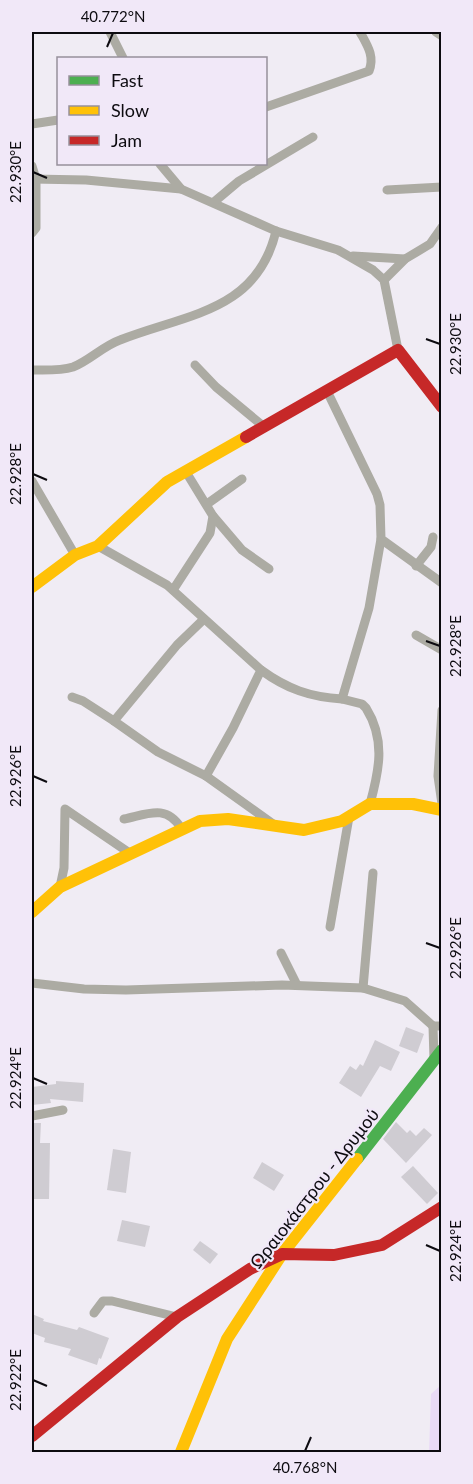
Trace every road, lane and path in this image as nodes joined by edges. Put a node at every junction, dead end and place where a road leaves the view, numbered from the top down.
1 (110, 32) edge
2 (360, 32) edge
3 (436, 32) edge
4 (441, 36) edge
5 (122, 57) edge
6 (267, 106) edge
7 (57, 120) edge
8 (32, 124) edge
9 (313, 137) dead end
10 (267, 164) edge
11 (161, 165) edge
12 (265, 165) edge
13 (32, 166) edge
14 (34, 179) edge
15 (441, 187) edge
16 (181, 189) junction
17 (387, 190) dead end
18 (214, 202) junction
19 (441, 227) edge
20 (276, 231) junction
21 (32, 233) edge
22 (351, 256) junction
23 (405, 259) junction
24 (384, 280) junction
25 (398, 350) junction
26 (195, 365) dead end
27 (32, 370) edge
28 (327, 391) junction
29 (441, 406) edge
30 (263, 426) junction
31 (186, 472) junction
32 (242, 479) dead end
33 (32, 481) edge
34 (207, 504) junction
35 (213, 516) junction
36 (433, 537) dead end
37 (381, 539) junction
38 (98, 546) junction
39 (75, 555) junction
40 (416, 566) junction
41 (269, 569) dead end
42 (441, 583) edge
43 (32, 587) edge
44 (173, 590) junction
45 (204, 619) junction
46 (416, 635) dead end
47 (441, 650) edge
48 (261, 670) junction
49 (72, 697) dead end
50 (342, 699) junction
51 (441, 710) edge
52 (114, 721) junction
53 (206, 776) junction
54 (370, 804) junction
55 (441, 804) edge
56 (441, 810) edge
57 (349, 817) junction
58 (124, 819) dead end
59 (273, 824) junction
60 (181, 828) junction
61 (131, 854) junction
62 (372, 873) dead end
63 (60, 887) junction
64 (32, 912) edge
65 (330, 927) dead end
66 (281, 953) dead end
67 (32, 983) edge
68 (297, 986) junction
69 (363, 988) junction
70 (437, 1026) edge
71 (438, 1054) edge
72 (63, 1110) dead end
73 (32, 1116) edge
74 (441, 1207) edge
75 (282, 1254) junction
76 (154, 1312) junction
77 (94, 1313) dead end
78 (177, 1317) junction
79 (158, 1332) junction
80 (32, 1436) edge
81 (181, 1452) edge

1 - 5 street
2 - 6 street
3 - 4 street
7 - 8 street
9 - 10 street
11 - 16 street
12 - 18 street
13 - 14 street
14 - 16 street
14 - 21 street
15 - 17 street
16 - 18 street
18 - 20 street
19 - 23 street
20 - 22 street
20 - 27 street
22 - 23 street
22 - 24 street
23 - 24 street
24 - 25 street
25 - 28 street
25 - 29 street
26 - 30 street
28 - 30 street
28 - 37 street
30 - 31 street
31 - 34 street
31 - 38 street
32 - 34 street
33 - 39 street
34 - 35 street
35 - 41 street
35 - 44 street
36 - 40 street
37 - 40 street
37 - 50 street
38 - 39 street
38 - 44 street
39 - 43 street
40 - 42 street
44 - 45 street
45 - 48 street
45 - 52 street
46 - 47 street
48 - 50 street
48 - 53 street
49 - 52 street
50 - 54 street
51 - 55 street
52 - 53 street
53 - 59 street
54 - 56 street
54 - 57 street
57 - 59 street
57 - 65 street
58 - 60 street
59 - 60 street
60 - 61 street
61 - 63 street
61 - 63 street
62 - 69 street
63 - 64 street
66 - 68 street
67 - 68 street
68 - 69 street
69 - 70 street
70 - 71 street
71 - 75 street, Ωραιοκάστρου - Δρυμού
72 - 73 street
74 - 75 street
75 - 78 street
75 - 81 street, Ωραιοκάστρου - Δρυμού
76 - 77 street
76 - 78 street
76 - 79 street
78 - 79 street
79 - 80 street

